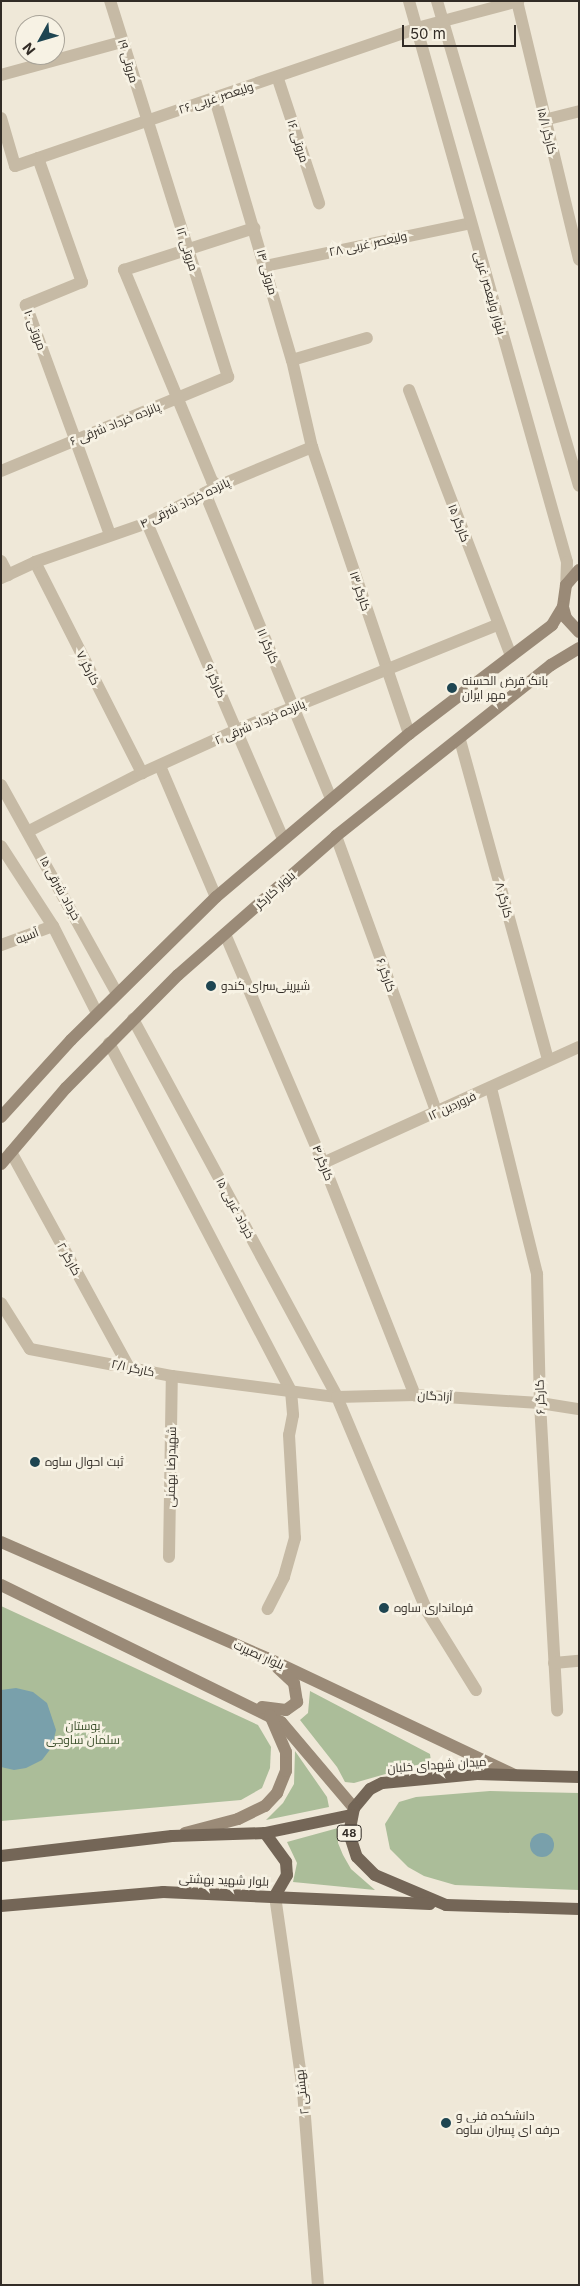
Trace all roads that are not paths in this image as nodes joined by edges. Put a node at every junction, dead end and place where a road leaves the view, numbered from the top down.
1 (110, 1) edge
2 (409, 1) edge
3 (437, 1) edge
4 (518, 1) edge
5 (443, 21) junction
6 (417, 28) junction
7 (122, 42) junction
8 (1, 75) edge
9 (278, 78) junction
10 (215, 99) junction
11 (579, 111) edge
12 (1, 118) edge
13 (544, 120) junction
14 (146, 121) junction
15 (38, 158) junction
16 (319, 203) dead end
17 (470, 223) junction
18 (575, 226) edge
19 (254, 228) junction
20 (187, 250) junction
21 (579, 260) edge
22 (265, 266) junction
23 (367, 338) dead end
24 (292, 360) junction
25 (228, 377) joint
26 (409, 390) dead end
27 (178, 398) junction
28 (76, 440) junction
29 (312, 447) junction
30 (1, 471) edge
31 (218, 486) junction
32 (579, 486) edge
33 (205, 493) junction
34 (147, 524) junction
35 (110, 535) junction
36 (1, 561) edge
37 (35, 562) junction
38 (579, 570) edge
39 (5, 576) edge
40 (566, 585) junction
41 (563, 606) junction
42 (497, 625) junction
43 (579, 632) edge
44 (579, 648) edge
45 (511, 656) junction
46 (387, 671) junction
47 (294, 707) junction
48 (237, 730) junction
49 (409, 734) junction
50 (460, 740) junction
51 (160, 766) junction
52 (142, 773) junction
53 (1, 785) edge
54 (331, 798) junction
55 (29, 831) junction
56 (336, 836) junction
57 (283, 839) junction
58 (1, 846) edge
59 (216, 897) junction
60 (53, 926) junction
61 (225, 934) junction
62 (1, 945) edge
63 (118, 993) junction
64 (97, 1013) junction
65 (133, 1020) junction
66 (109, 1043) junction
67 (579, 1047) edge
68 (548, 1060) junction
69 (491, 1088) junction
70 (437, 1113) junction
71 (1, 1116) edge
72 (11, 1152) junction
73 (323, 1163) junction
74 (1, 1164) edge
75 (1, 1303) edge
76 (128, 1366) junction
77 (172, 1376) junction
78 (291, 1391) junction
79 (414, 1395) junction
80 (336, 1397) junction
81 (540, 1403) junction
82 (579, 1408) edge
83 (1, 1542) edge
84 (170, 1557) dead end
85 (1, 1586) edge
86 (268, 1609) dead end
87 (266, 1658) junction
88 (579, 1661) edge
89 (554, 1663) junction
90 (476, 1690) dead end
91 (247, 1704) junction
92 (557, 1711) dead end
93 (270, 1715) junction
94 (514, 1775) junction
95 (579, 1777) edge
96 (353, 1811) junction
97 (265, 1833) junction
98 (172, 1836) junction
99 (1, 1856) edge
100 (275, 1896) junction
101 (446, 1905) junction
102 (1, 1906) edge
103 (579, 1909) edge
104 (317, 2270) junction
105 (318, 2285) edge
106 (329, 2285) edge

1 - 7 street, مروتی ۱۹
2 - 6 street, بلوار ولیعصر غربی
3 - 5 street
4 - 5 street, ولیعصر غربی ۲۶
4 - 13 street, کارگر ۱۵/۱
5 - 6 street, ولیعصر غربی ۲۶
5 - 32 street
6 - 9 street, ولیعصر غربی ۲۶
6 - 17 street, بلوار ولیعصر غربی
7 - 8 street
7 - 14 street, مروتی ۱۹
9 - 10 street, ولیعصر غربی ۲۶
9 - 16 street, مروتی ۱۶
10 - 14 street, ولیعصر غربی ۲۶
10 - 19 street, مروتی ۱۴
11 - 13 street
12 - 15 street, ولیعصر غربی ۲۶
13 - 18 street, کارگر ۱۵/۱
14 - 15 street, ولیعصر غربی ۲۶
14 - 20 street, مروتی ۱۲
15 - 28 street, مروتی ۱۰
17 - 22 street, ولیعصر غربی ۲۸
17 - 40 street, بلوار ولیعصر غربی
18 - 21 street, کارگر ۱۵/۱
19 - 20 street
19 - 22 street, مروتی ۱۴
20 - 25 street, مروتی ۱۲
20 - 27 street
22 - 24 street, مروتی ۱۴
23 - 24 street
24 - 29 street, مروتی ۱۴
25 - 27 street, پانزده خرداد شرقی ۶
26 - 42 street, کارگر ۱۵
27 - 28 street, پانزده خرداد شرقی ۶
27 - 31 street
28 - 30 street, پانزده خرداد شرقی ۶
28 - 35 street, مروتی ۱۰
29 - 31 street, پانزده خرداد شرقی ۴
29 - 46 street, کارگر ۱۳
31 - 33 street, پانزده خرداد شرقی ۴
33 - 34 street, پانزده خرداد شرقی ۴
33 - 47 street, کارگر ۱۱
34 - 35 street, پانزده خرداد شرقی ۴
34 - 48 street, کارگر ۹
35 - 37 street, پانزده خرداد شرقی ۴
36 - 39 street
37 - 39 street, پانزده خرداد شرقی ۴
37 - 52 street, کارگر ۷
38 - 40 main road
40 - 41 main road
41 - 43 main road
41 - 45 main road
42 - 45 street, کارگر ۱۵
42 - 46 street, پانزده خرداد شرقی ۲
44 - 50 main road, بلوار کارگر
45 - 49 main road
46 - 47 street, پانزده خرداد شرقی ۲
46 - 49 street, کارگر ۱۳
47 - 48 street, پانزده خرداد شرقی ۲
47 - 54 street, کارگر ۱۱
48 - 51 street, پانزده خرداد شرقی ۲
48 - 57 street, کارگر ۹
49 - 54 main road
50 - 56 main road, بلوار کارگر
50 - 68 street, کارگر ۸
51 - 52 street, پانزده خرداد شرقی ۲
51 - 59 street
52 - 55 street, پانزده خرداد شرقی ۲
53 - 55 street, ۱۵ خرداد شرقی
54 - 57 main road
55 - 63 street, ۱۵ خرداد شرقی
56 - 61 main road, بلوار کارگر
56 - 70 street, کارگر ۶
57 - 59 main road
58 - 60 street, ۱۵ خرداد شرقی
59 - 63 main road
60 - 62 street, آسیه
60 - 64 street, ۱۵ خرداد شرقی
61 - 65 main road, بلوار کارگر
61 - 73 street, کارگر ۴
63 - 64 main road
64 - 71 main road
65 - 66 main road, بلوار کارگر
65 - 80 street, ۱۵ خرداد غربی
66 - 72 main road, بلوار کارگر
66 - 78 street
67 - 68 street, ۱۲ فروردین
68 - 69 street, ۱۲ فروردین
69 - 70 street, ۱۲ فروردین
69 - 81 street, کارگر ۶
70 - 73 street, ۱۲ فروردین
72 - 74 main road, بلوار کارگر
72 - 76 street, کارگر ۲
73 - 79 street, کارگر ۴
75 - 76 street, کارگر ۲/۱
76 - 77 street, کارگر ۲/۱
77 - 78 street, کارگر ۲/۱
77 - 84 street, شهیدرضا بهمنی
78 - 80 street, آزادگان
78 - 86 street
79 - 80 street, آزادگان
79 - 81 street, آزادگان
80 - 90 street, ۱۵ خرداد غربی
81 - 82 street, آزادگان
81 - 89 street, کارگر ۶
83 - 87 main road, بلوار بصیرت
85 - 91 main road
87 - 91 main road
87 - 94 main road, بلوار بصیرت
88 - 89 street
89 - 92 street, کارگر ۶
91 - 93 main road
93 - 96 main road
93 - 98 main road
94 - 95 main road, میدان شهدای خلبان / 48
94 - 96 main road, میدان شهدای خلبان / 48
96 - 97 main road, 48
96 - 101 main road, 48
97 - 98 main road, 48
97 - 100 main road
98 - 99 main road, 48
100 - 101 main road, بلوار شهید بهشتی / 48
100 - 102 main road, بلوار شهید بهشتی / 48
100 - 104 street, بهشتی ۲
101 - 103 main road, 48
104 - 105 street, بهشتی ۲
104 - 106 street

